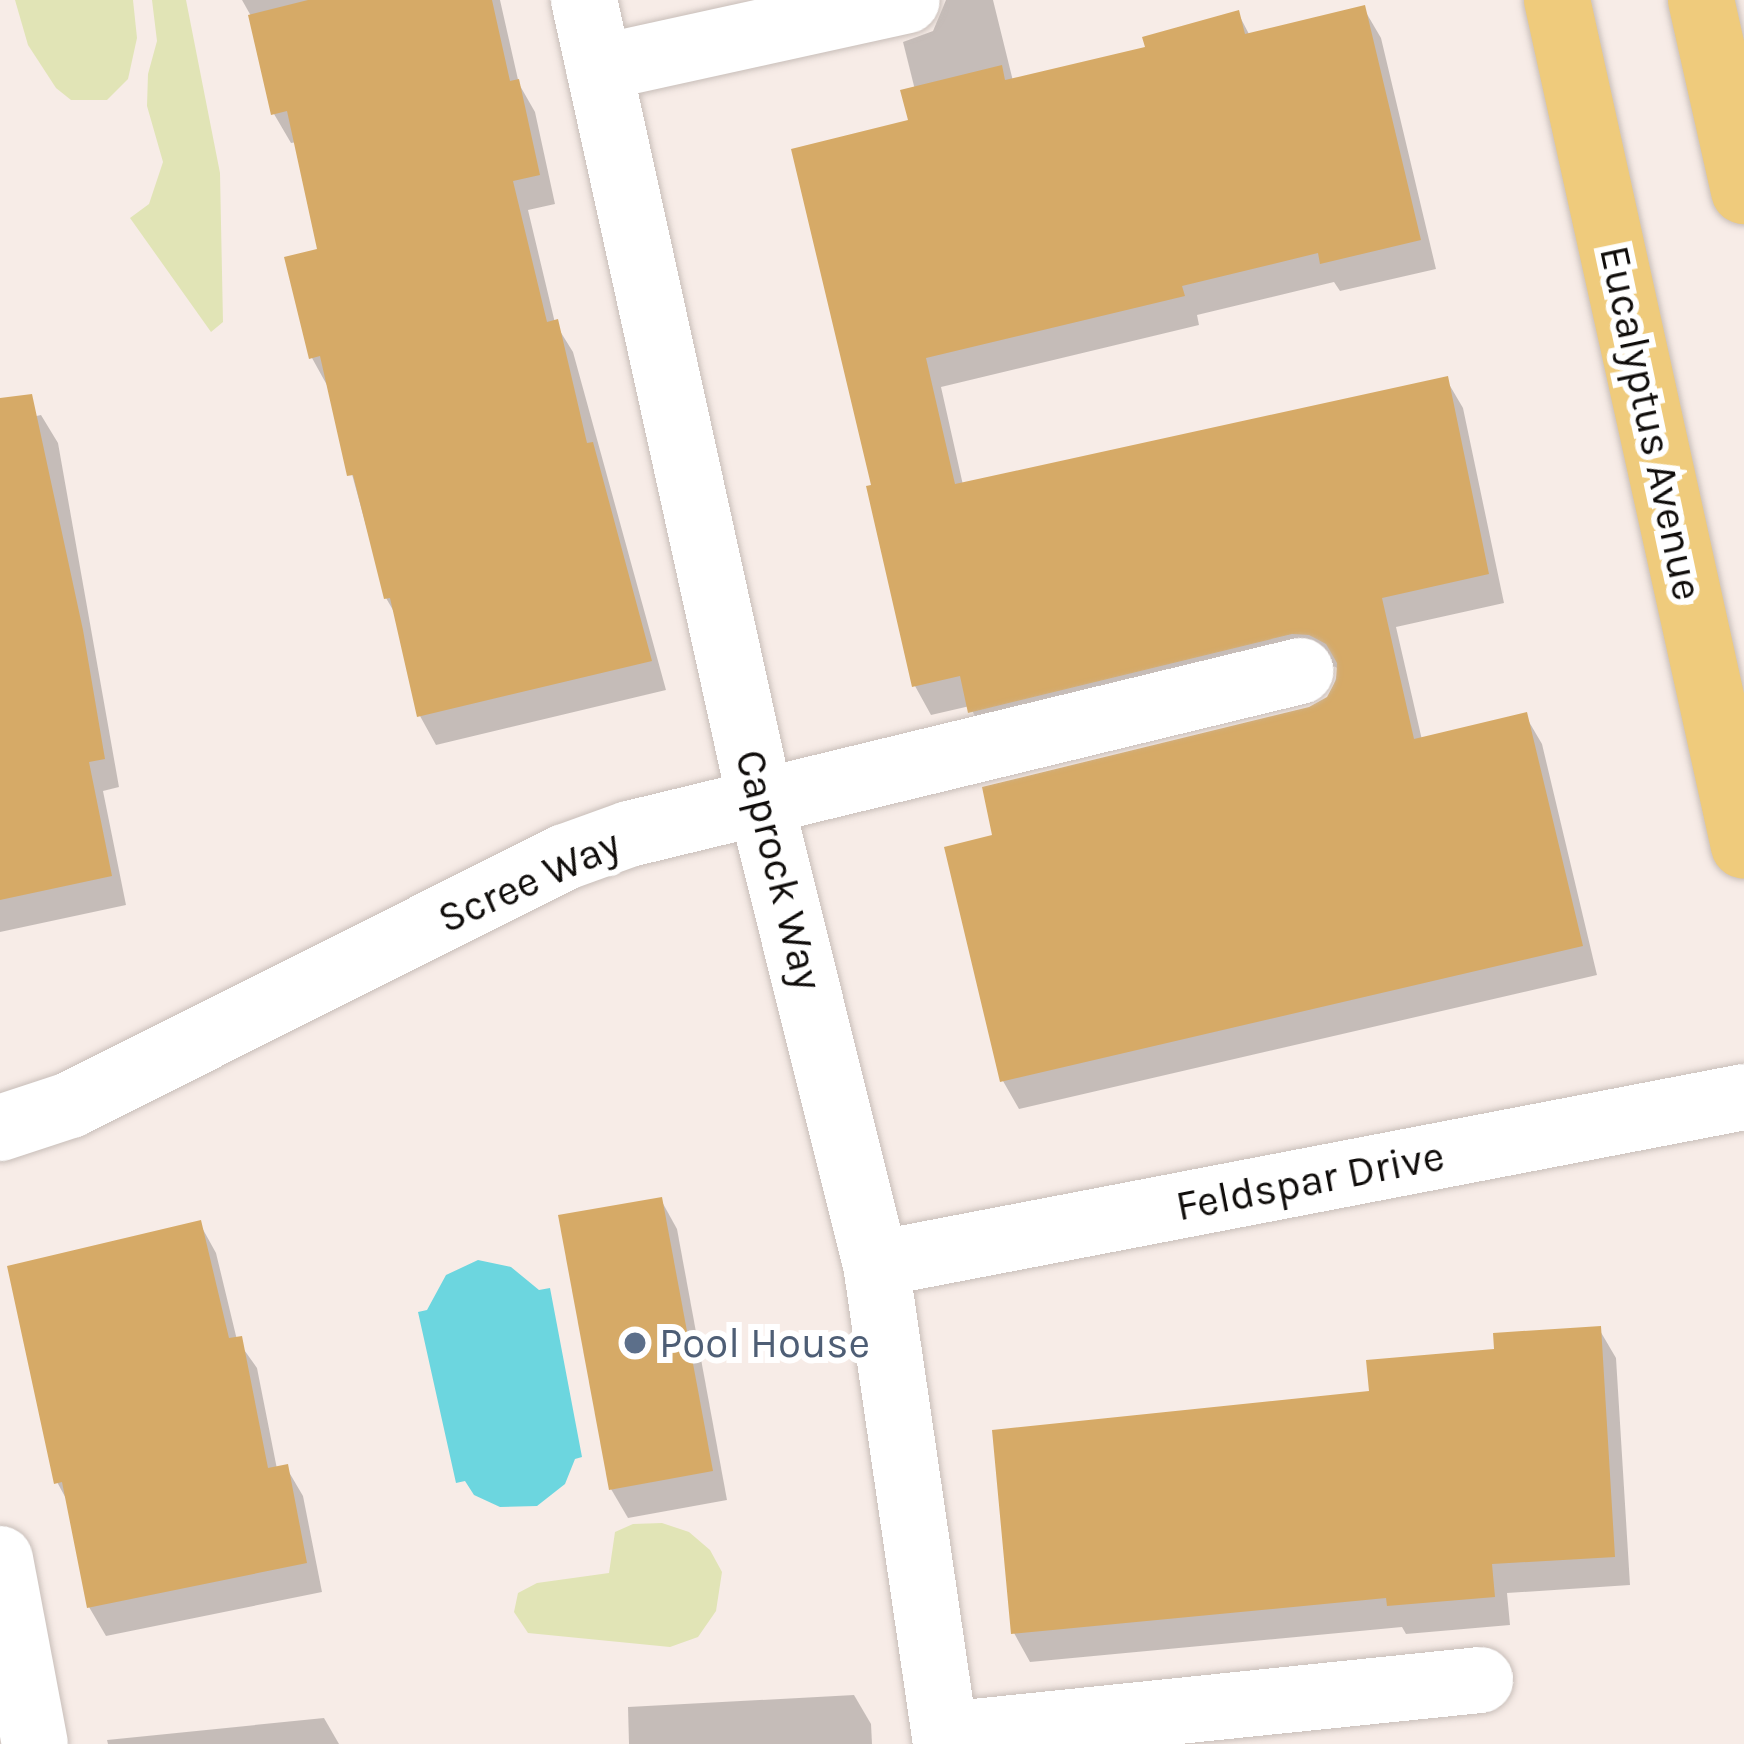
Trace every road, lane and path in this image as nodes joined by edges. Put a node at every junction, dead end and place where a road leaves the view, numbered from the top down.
1 (584, 0) edge
2 (907, 0) edge
3 (1557, 0) edge
4 (1701, 0) edge
5 (599, 68) junction
6 (1744, 191) edge
7 (1300, 671) dead end
8 (760, 804) junction
9 (1744, 846) edge
10 (1744, 1097) edge
11 (0, 1128) edge
12 (876, 1264) junction
13 (0, 1559) edge
14 (1480, 1680) dead end
15 (945, 1740) edge
16 (35, 1744) edge

1 - 5 street, Caprock Way
2 - 5 street
3 - 9 main road, Eucalyptus Avenue
4 - 6 main road
5 - 8 street, Caprock Way
7 - 8 street, Scree Way
8 - 11 street, Scree Way
8 - 12 street, Caprock Way
10 - 12 street, Feldspar Drive
12 - 15 street, Caprock Way
13 - 16 street
14 - 15 street

